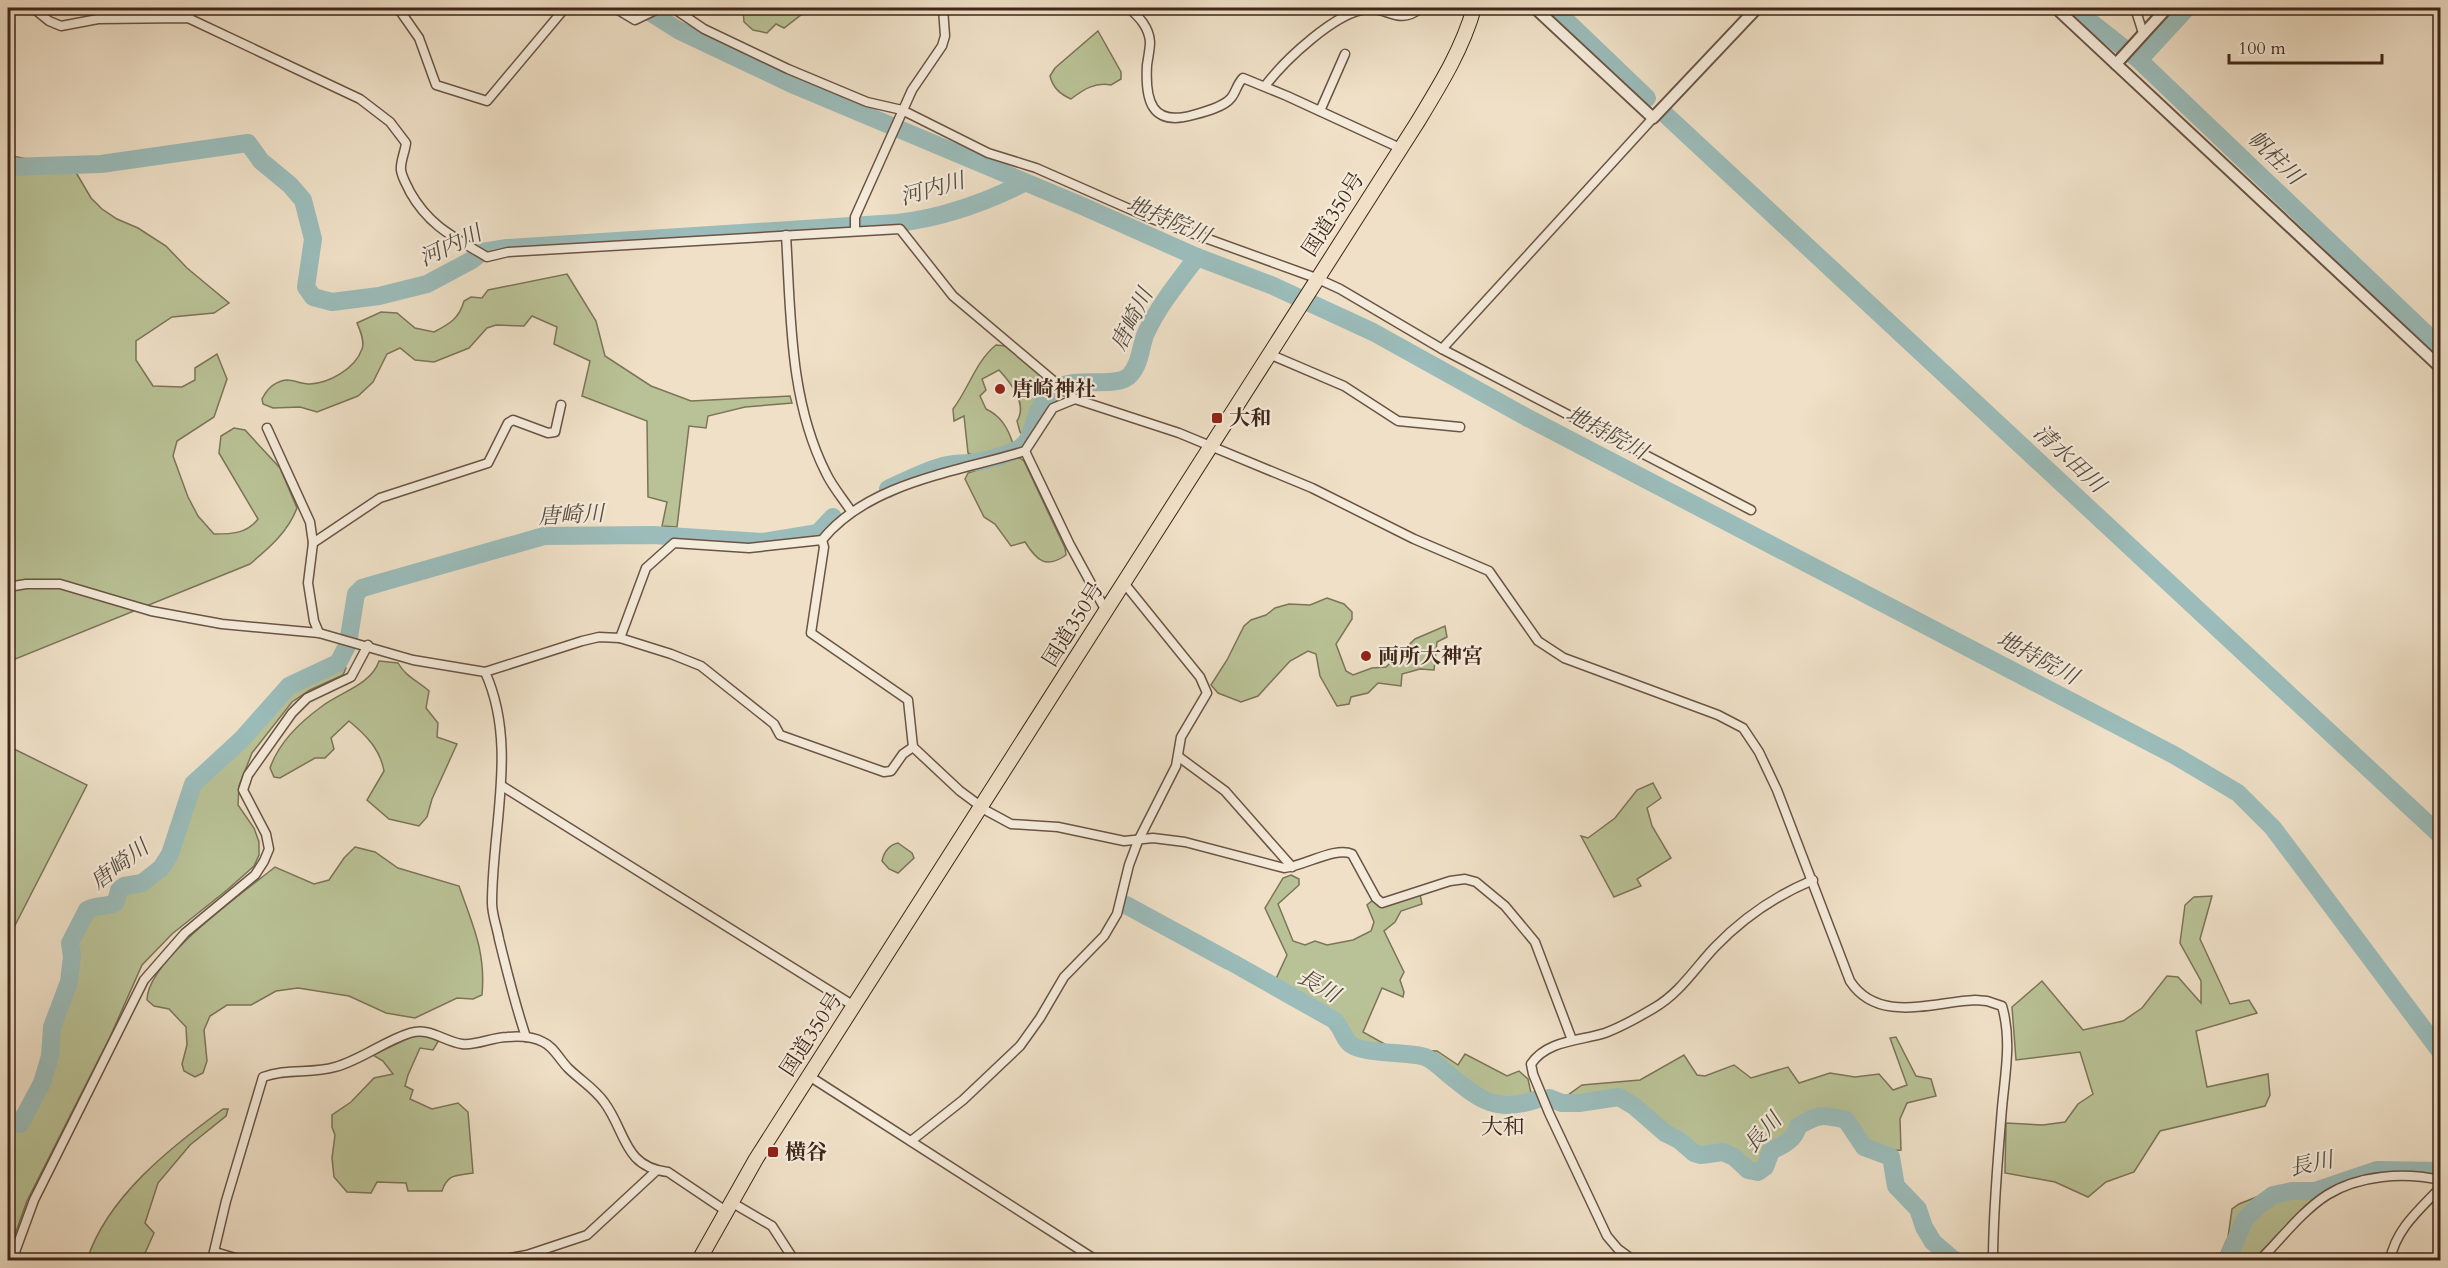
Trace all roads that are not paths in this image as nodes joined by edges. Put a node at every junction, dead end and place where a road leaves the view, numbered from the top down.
1 (33, 8) edge
2 (192, 8) edge
3 (398, 8) edge
4 (565, 8) edge
5 (615, 8) edge
6 (660, 8) edge
7 (673, 8) edge
8 (943, 8) edge
9 (1129, 8) edge
10 (1421, 8) edge
11 (1474, 8) edge
12 (1535, 8) edge
13 (1757, 8) edge
14 (2056, 8) edge
15 (2135, 8) edge
16 (2167, 8) edge
17 (188, 18) junction
18 (2143, 33) junction
19 (1345, 54) dead end
20 (2116, 64) junction
21 (1265, 86) junction
22 (1320, 111) junction
23 (900, 114) junction
24 (1653, 118) junction
25 (1400, 148) junction
26 (855, 230) junction
27 (786, 235) junction
28 (1314, 281) junction
29 (1442, 349) junction
30 (1269, 354) junction
31 (2440, 367) edge
32 (1075, 399) junction
33 (561, 405) dead end
34 (1460, 427) dead end
35 (267, 428) dead end
36 (1210, 447) junction
37 (1026, 451) junction
38 (1751, 510) dead end
39 (851, 511) junction
40 (822, 540) junction
41 (313, 543) junction
42 (1124, 583) junction
43 (8, 586) edge
44 (1106, 611) junction
45 (319, 633) junction
46 (620, 638) junction
47 (368, 645) junction
48 (485, 672) junction
49 (913, 747) junction
50 (1179, 757) junction
51 (502, 786) junction
52 (981, 807) junction
53 (1138, 841) junction
54 (1292, 867) junction
55 (1813, 880) junction
56 (854, 1006) junction
57 (525, 1036) junction
58 (1572, 1040) junction
59 (809, 1076) junction
60 (911, 1141) junction
61 (656, 1171) junction
62 (2440, 1180) edge
63 (2440, 1188) edge
64 (729, 1206) junction
65 (214, 1256) edge
66 (12, 1260) edge
67 (243, 1260) edge
68 (499, 1260) edge
69 (699, 1260) edge
70 (794, 1260) edge
71 (1096, 1260) edge
72 (1633, 1260) edge
73 (1993, 1260) edge
74 (2260, 1260) edge
75 (2390, 1260) edge

1 - 17 street
2 - 17 street
3 - 4 street
5 - 6 street
7 - 23 street
8 - 23 street
9 - 21 street
10 - 21 street
11 - 25 highway, 国道350号
12 - 24 street
13 - 24 street
14 - 20 street
15 - 18 street
16 - 18 street
17 - 27 street
18 - 20 street
19 - 22 street
20 - 31 street
21 - 22 street
22 - 25 street
23 - 26 street
23 - 28 street
24 - 29 street
25 - 28 highway, 国道350号
26 - 27 street
26 - 32 street
27 - 39 street
28 - 29 street
28 - 30 highway, 国道350号
29 - 38 street
30 - 34 street
30 - 36 highway, 国道350号
32 - 36 street
32 - 37 street
33 - 41 street
35 - 41 street
36 - 42 highway, 国道350号
36 - 55 street
37 - 39 street
37 - 44 street
39 - 40 street
40 - 46 street
40 - 49 street
41 - 45 street
42 - 44 highway, 国道350号
42 - 50 street
43 - 45 street
44 - 52 highway, 国道350号
45 - 47 street
46 - 48 street
46 - 49 street
47 - 48 street
47 - 66 street
48 - 51 street
49 - 52 street
50 - 53 street
50 - 54 street
51 - 56 street
51 - 57 street
52 - 53 street
52 - 56 highway, 国道350号
53 - 54 street
53 - 60 street
54 - 58 street
55 - 58 street
55 - 73 street
56 - 59 highway, 国道350号
57 - 61 street
57 - 65 street
58 - 72 street
59 - 60 street
59 - 64 highway, 国道350号
60 - 71 street
61 - 64 street
61 - 68 street
62 - 74 street
63 - 75 street
64 - 69 highway, 国道350号
64 - 70 street
65 - 67 street

